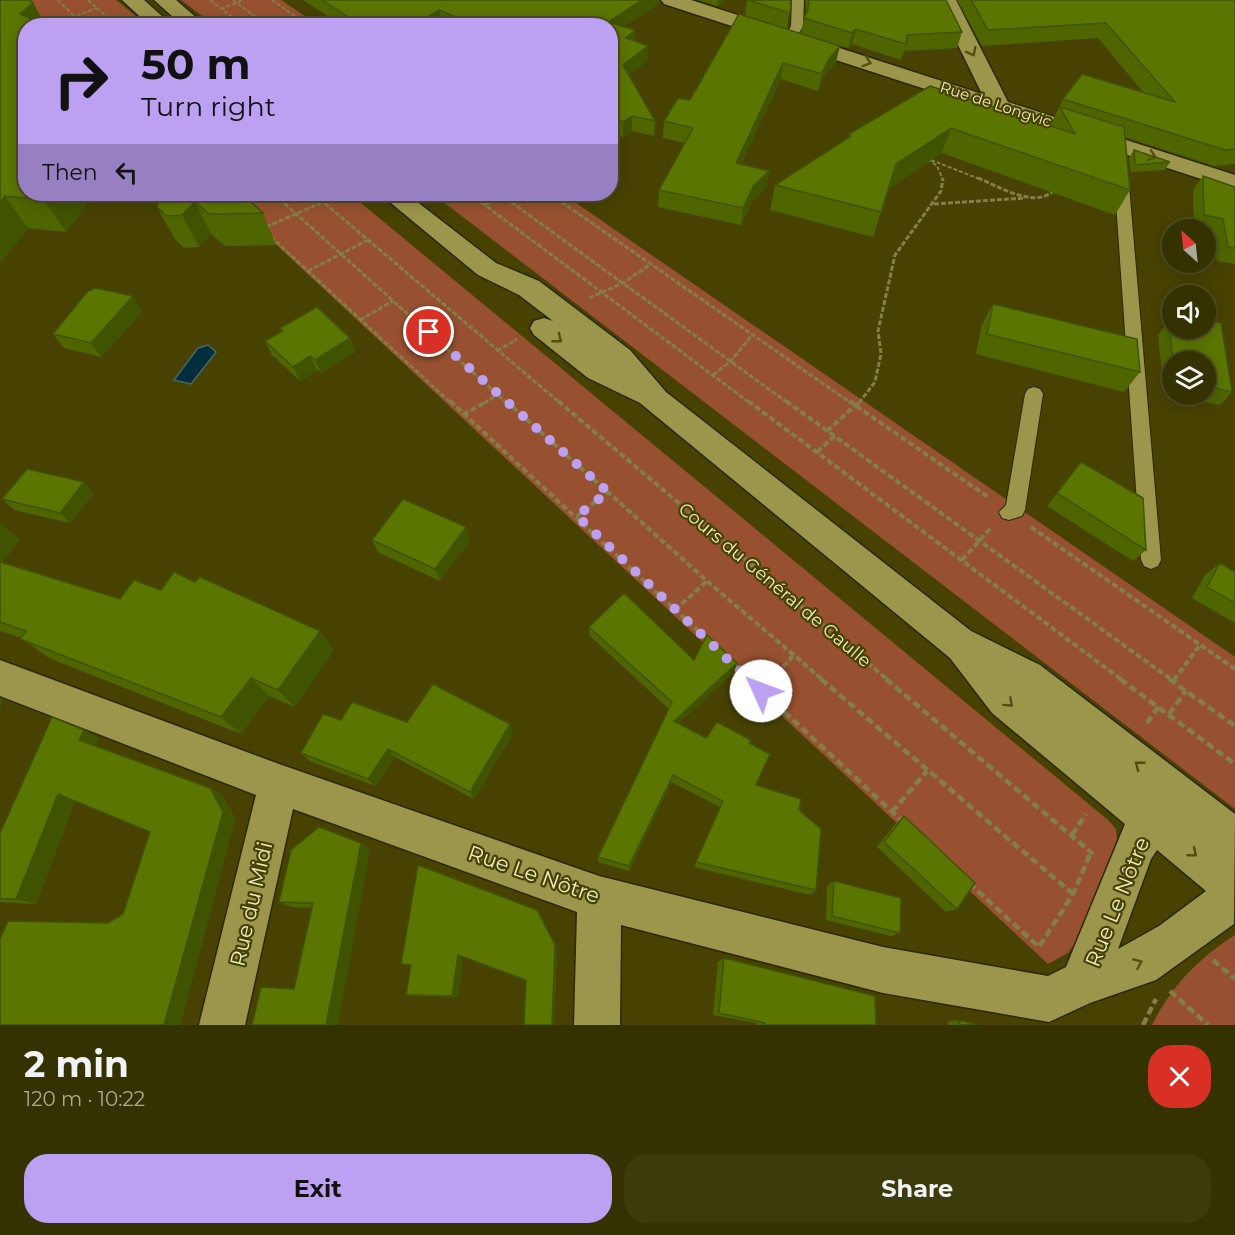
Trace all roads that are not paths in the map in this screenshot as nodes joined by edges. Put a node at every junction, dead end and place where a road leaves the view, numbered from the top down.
1 (132, 0) edge
2 (164, 0) edge
3 (671, 0) edge
4 (798, 0) edge
5 (946, 0) edge
6 (153, 18) edge
7 (186, 18) edge
8 (791, 38) junction
9 (999, 106) junction
10 (1119, 144) junction
11 (1235, 183) edge
12 (401, 201) edge
13 (1034, 394) dead end
14 (1007, 510) road end
15 (1151, 560) dead end
16 (0, 678) edge
17 (279, 784) junction
18 (1163, 806) junction
19 (1235, 840) edge
20 (1235, 886) edge
21 (599, 898) junction
22 (1083, 983) junction
23 (222, 1025) edge
24 (597, 1025) edge

1 - 6 street
2 - 7 street
3 - 8 street, Rue de Longvic
4 - 8 lane
5 -> 9 street
8 -> 9 street, Rue de Longvic
9 - 10 street, Rue de Longvic
10 -> 11 street, Rue de Longvic
10 - 15 lane
12 - 18 street
13 - 14 lane
16 - 17 street, Rue Le Nôtre
17 - 21 street, Rue Le Nôtre
17 - 23 street, Rue du Midi
18 - 19 street
18 -> 20 street
18 - 22 street, Rue Le Nôtre
22 -> 20 street, Rue Le Nôtre
21 - 22 street, Rue Le Nôtre
21 - 24 street

